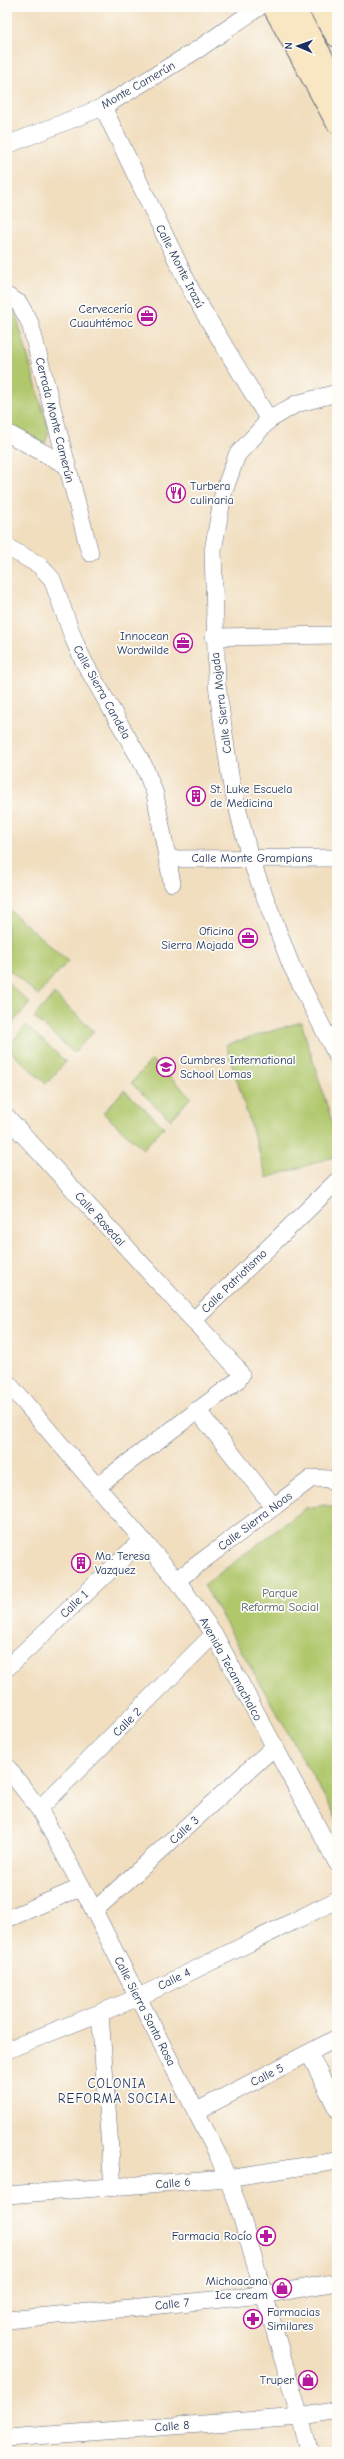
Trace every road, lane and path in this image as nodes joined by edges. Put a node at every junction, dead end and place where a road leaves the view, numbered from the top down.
1 (260, 7) edge
2 (274, 7) edge
3 (293, 7) edge
4 (319, 7) edge
5 (337, 36) edge
6 (337, 84) edge
7 (103, 107) junction
8 (337, 122) edge
9 (7, 145) edge
10 (7, 296) edge
11 (337, 393) edge
12 (269, 420) junction
13 (7, 433) edge
14 (66, 465) junction
15 (7, 546) edge
16 (90, 553) dead end
17 (337, 635) edge
18 (214, 637) junction
19 (250, 858) junction
20 (337, 858) edge
21 (167, 859) junction
22 (172, 883) dead end
23 (337, 1056) edge
24 (7, 1117) edge
25 (337, 1181) edge
26 (193, 1321) junction
27 (7, 1382) edge
28 (197, 1410) junction
29 (337, 1485) edge
30 (98, 1486) junction
31 (274, 1507) junction
32 (142, 1540) junction
33 (177, 1580) junction
34 (214, 1634) junction
35 (7, 1668) edge
36 (273, 1748) junction
37 (7, 1767) edge
38 (39, 1809) junction
39 (337, 1863) edge
40 (82, 1887) junction
41 (337, 1900) edge
42 (94, 1911) junction
43 (7, 1918) edge
44 (137, 1998) junction
45 (100, 2014) junction
46 (337, 2038) edge
47 (7, 2050) edge
48 (309, 2053) junction
49 (337, 2109) edge
50 (197, 2111) junction
51 (337, 2160) edge
52 (227, 2178) junction
53 (113, 2188) junction
54 (7, 2195) edge
55 (337, 2282) edge
56 (264, 2295) junction
57 (7, 2320) edge
58 (337, 2410) edge
59 (300, 2417) junction
60 (7, 2438) edge
61 (310, 2452) edge

1 - 7 street, Monte Camerún
2 - 8 main road
3 - 6 main road
4 - 5 main road
7 - 9 street, Monte Camerún
7 - 12 street, Calle Monte Irazú
10 - 14 street, Cerrada Monte Camerún
11 - 12 street, Calle Sierra Mojada
12 - 18 street, Calle Sierra Mojada
13 - 14 street
14 - 16 street, Cerrada Monte Camerún
15 - 21 street, Calle Sierra Candela
17 - 18 street
18 - 19 street, Calle Sierra Mojada
19 - 20 street, Calle Monte Grampians
19 - 21 street, Calle Monte Grampians
19 - 23 street, Calle Sierra Mojada
21 - 22 street, Calle Sierra Candela
24 - 26 street, Calle Rosedal
25 - 26 street, Calle Patriotismo
26 - 28 street, Calle Patriotismo
27 - 30 street, Avenida Tecamachalco
28 - 30 street, Calle Patriotismo
28 - 31 street
29 - 31 street, Calle Sierra Noas
30 - 32 street, Avenida Tecamachalco
31 - 33 street, Calle Sierra Noas
32 - 33 street, Avenida Tecamachalco
32 - 35 street, Calle 1
33 - 34 street, Avenida Tecamachalco
34 - 36 street, Avenida Tecamachalco
34 - 38 street, Calle 2
36 - 39 street, Avenida Tecamachalco
36 - 42 street, Calle 3
37 - 38 street, Calle Sierra Santa Rosa
38 - 40 street, Calle Sierra Santa Rosa
40 - 42 street, Calle Sierra Santa Rosa
40 - 43 street
41 - 44 street, Calle 4
42 - 44 street, Calle Sierra Santa Rosa
44 - 45 street, Calle 4
44 - 50 street, Calle Sierra Santa Rosa
45 - 47 street, Calle 4
45 - 53 street
46 - 48 street, Calle 5
48 - 49 street
48 - 50 street, Calle 5
50 - 52 street, Calle Sierra Santa Rosa
51 - 52 street, Calle 6
52 - 53 street, Calle 6
52 - 56 street, Calle Sierra Santa Rosa
53 - 54 street, Calle 6
55 - 56 street, Calle 7
56 - 57 street, Calle 7
56 - 59 street, Calle Sierra Santa Rosa
58 - 59 street, Calle 8
59 - 60 street, Calle 8
59 - 61 street, Calle Sierra Santa Rosa

